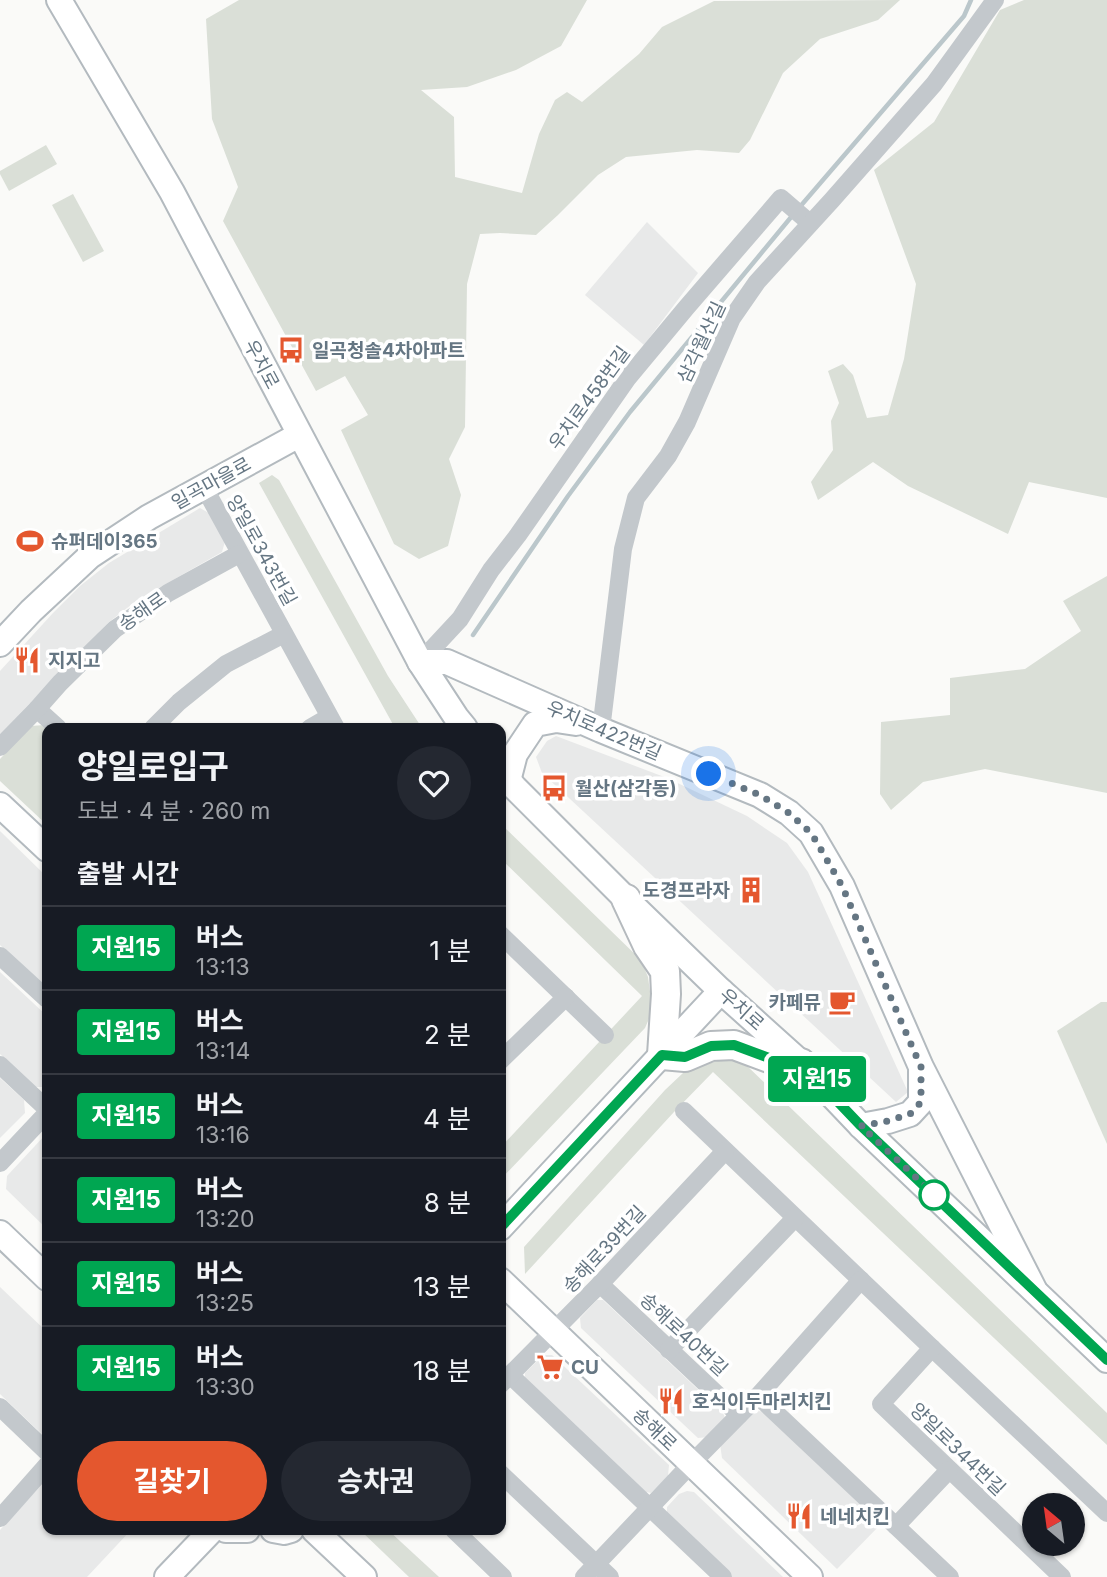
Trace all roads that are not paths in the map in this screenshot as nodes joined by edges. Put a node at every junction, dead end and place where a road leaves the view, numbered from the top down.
1 (59, 0) edge
2 (995, 0) edge
3 (810, 223) junction
4 (299, 435) junction
5 (204, 487) junction
6 (239, 554) junction
7 (284, 634) junction
8 (0, 644) edge
9 (419, 662) junction
10 (37, 709) junction
11 (332, 722) edge
12 (52, 723) edge
13 (158, 723) edge
14 (462, 723) edge
15 (594, 727) junction
16 (0, 747) edge
17 (506, 774) edge
18 (506, 777) edge
19 (0, 804) edge
20 (42, 844) edge
21 (626, 900) junction
22 (506, 940) edge
23 (0, 956) edge
24 (721, 991) junction
25 (42, 994) edge
26 (566, 998) junction
27 (605, 1035) dead end
28 (506, 1049) edge
29 (662, 1055) junction
30 (801, 1063) junction
31 (0, 1065) edge
32 (921, 1067) junction
33 (42, 1106) edge
34 (684, 1111) dead end
35 (42, 1117) edge
36 (861, 1126) junction
37 (725, 1151) junction
38 (0, 1163) edge
39 (794, 1218) junction
40 (506, 1222) edge
41 (0, 1233) edge
42 (42, 1273) edge
43 (861, 1280) junction
44 (600, 1284) junction
45 (506, 1286) edge
46 (1034, 1289) junction
47 (554, 1331) junction
48 (932, 1348) junction
49 (669, 1350) junction
50 (1107, 1360) edge
51 (506, 1379) edge
52 (506, 1381) edge
53 (758, 1396) junction
54 (0, 1407) edge
55 (739, 1415) junction
56 (42, 1447) edge
57 (692, 1463) junction
58 (42, 1470) edge
59 (949, 1470) junction
60 (506, 1479) edge
61 (650, 1508) junction
62 (1107, 1513) edge
63 (1, 1515) edge
64 (896, 1526) junction
65 (207, 1535) edge
66 (319, 1535) edge
67 (459, 1535) edge
68 (590, 1570) edge
69 (167, 1577) edge
70 (364, 1577) edge
71 (503, 1577) edge
72 (610, 1577) edge
73 (723, 1577) edge
74 (810, 1577) edge
75 (950, 1577) edge
76 (1062, 1577) edge

1 - 4 main road, 우치로
2 - 3 street, 삼각월산길
3 - 9 street, 우치로458번길
3 - 15 street, 삼각월산길
4 - 5 main road, 일곡마을로
4 - 9 main road, 우치로
5 - 6 street, 양일로343번길
5 - 8 main road, 일곡마을로
6 - 7 street, 양일로343번길
6 - 10 street, 송해로
7 - 11 street, 양일로343번길
7 - 13 street, 양일로343번길
9 - 14 main road, 우치로
9 - 15 main road, 우치로422번길
10 - 12 street
10 - 16 street, 송해로
15 - 17 main road
15 - 32 main road, 우치로422번길
18 - 21 main road, 우치로
19 - 20 main road
21 - 24 main road, 우치로
21 - 29 main road
22 - 26 street
23 - 25 street
24 - 29 main road
24 - 30 main road, 우치로
26 - 27 street
26 - 28 street
29 - 30 main road
29 - 40 main road
30 - 36 main road, 우치로
31 - 33 street
32 - 36 main road
32 - 46 main road, 우치로422번길
34 - 37 street
35 - 38 street
36 - 46 main road, 우치로
37 - 39 street
37 - 44 street, 송해로39번길
39 - 43 street
39 - 49 street
41 - 42 main road
43 - 48 street
43 - 53 street
44 - 47 street, 송해로39번길
44 - 49 street, 송해로40번길
45 - 47 main road, 송해로
46 - 50 main road, 우치로
47 - 51 street, 송해로39번길
47 - 57 main road, 송해로
48 - 59 street, 양일로344번길
48 - 62 street
49 - 55 street, 송해로40번길
52 - 61 street, 송해로39번길
53 - 55 street
53 - 64 street
54 - 56 street
55 - 57 street
57 - 61 street
57 - 74 main road, 송해로
58 - 63 street
59 - 64 street
59 - 76 street, 양일로344번길
60 - 68 street
61 - 68 street
61 - 73 street, 송해로39번길
64 - 75 street
65 - 69 main road
66 - 70 main road
67 - 71 street
68 - 72 street

